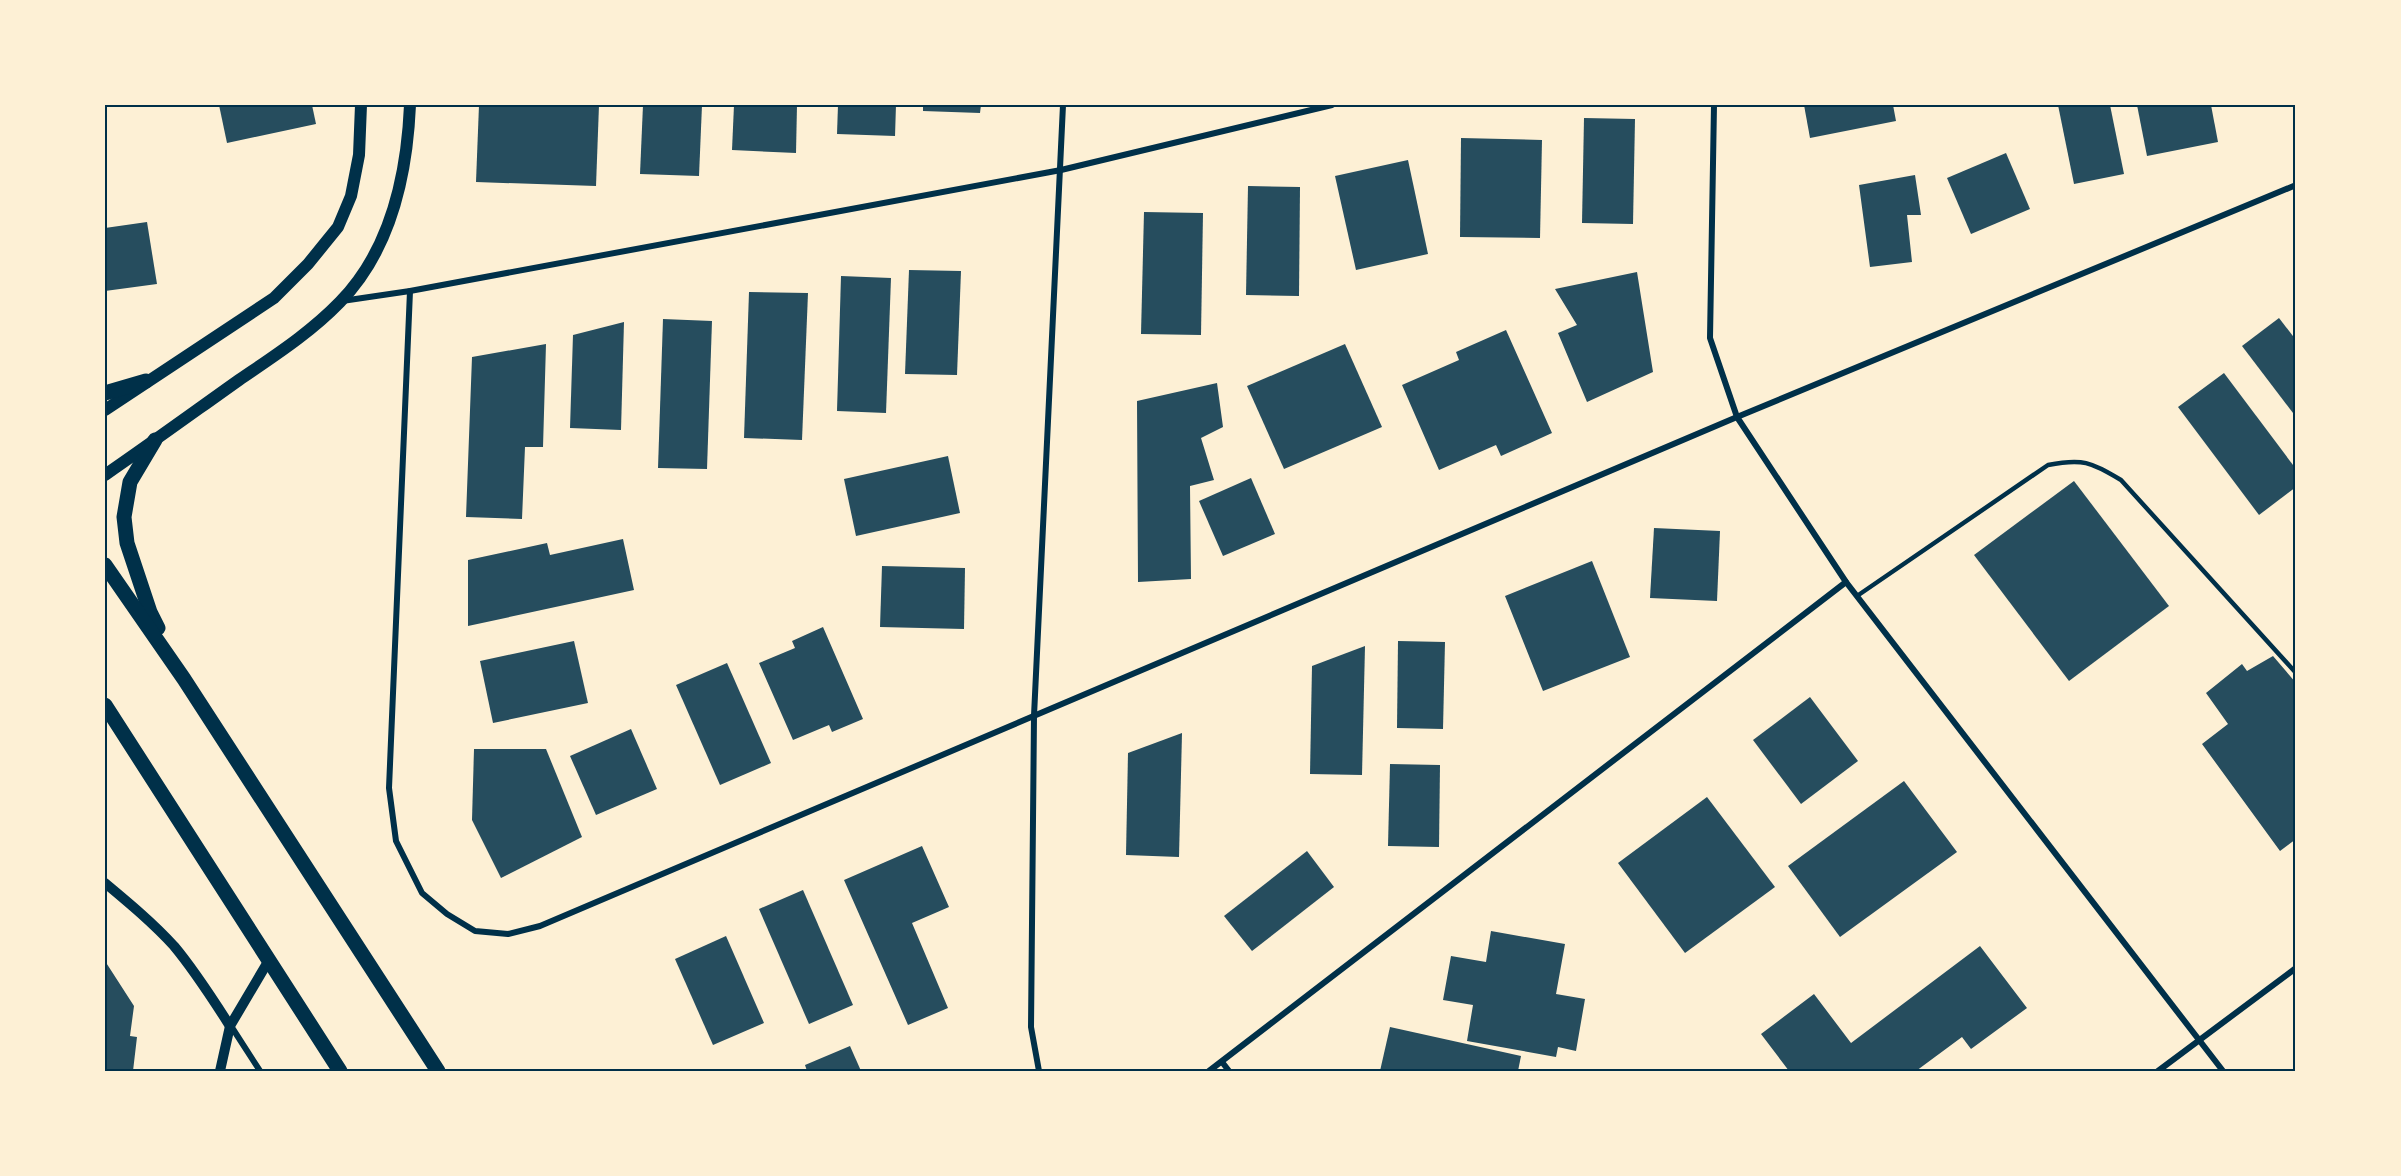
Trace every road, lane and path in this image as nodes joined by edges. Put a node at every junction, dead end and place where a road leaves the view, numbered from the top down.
1 (361, 105) edge
2 (410, 105) edge
3 (1063, 105) edge
4 (1332, 105) edge
5 (1714, 105) edge
6 (1061, 170) junction
7 (2296, 185) edge
8 (410, 291) junction
9 (341, 301) junction
10 (146, 381) junction
11 (105, 393) edge
12 (105, 410) edge
13 (1737, 417) junction
14 (155, 440) junction
15 (105, 475) edge
16 (105, 565) edge
17 (1846, 582) junction
18 (1857, 596) junction
19 (2296, 673) edge
20 (184, 679) junction
21 (105, 705) edge
22 (1034, 716) junction
23 (105, 883) edge
24 (269, 960) junction
25 (2296, 968) edge
26 (231, 1026) junction
27 (2199, 1040) junction
28 (1222, 1062) junction
29 (220, 1071) edge
30 (260, 1071) edge
31 (340, 1071) edge
32 (438, 1071) edge
33 (1039, 1071) edge
34 (1209, 1071) edge
35 (1229, 1071) edge
36 (2158, 1071) edge
37 (2223, 1071) edge

1 - 10 main road
2 - 9 main road
3 - 6 street
4 - 6 street
5 - 13 street
6 - 8 street
6 - 22 street
7 - 13 street
8 - 9 street
8 - 22 street
9 - 14 main road
10 - 11 main road
10 - 12 main road
13 - 17 street
13 - 22 street
14 - 15 main road
14 - 20 main road
16 - 20 main road
17 - 18 street
17 - 28 street
18 - 19 lane
18 - 27 street
20 - 32 main road
21 - 24 main road
22 - 33 street
23 - 26 street
24 - 26 street
24 - 31 main road
25 - 27 street
26 - 29 street
26 - 30 street
27 - 36 street
27 - 37 street
28 - 34 street
28 - 35 street

